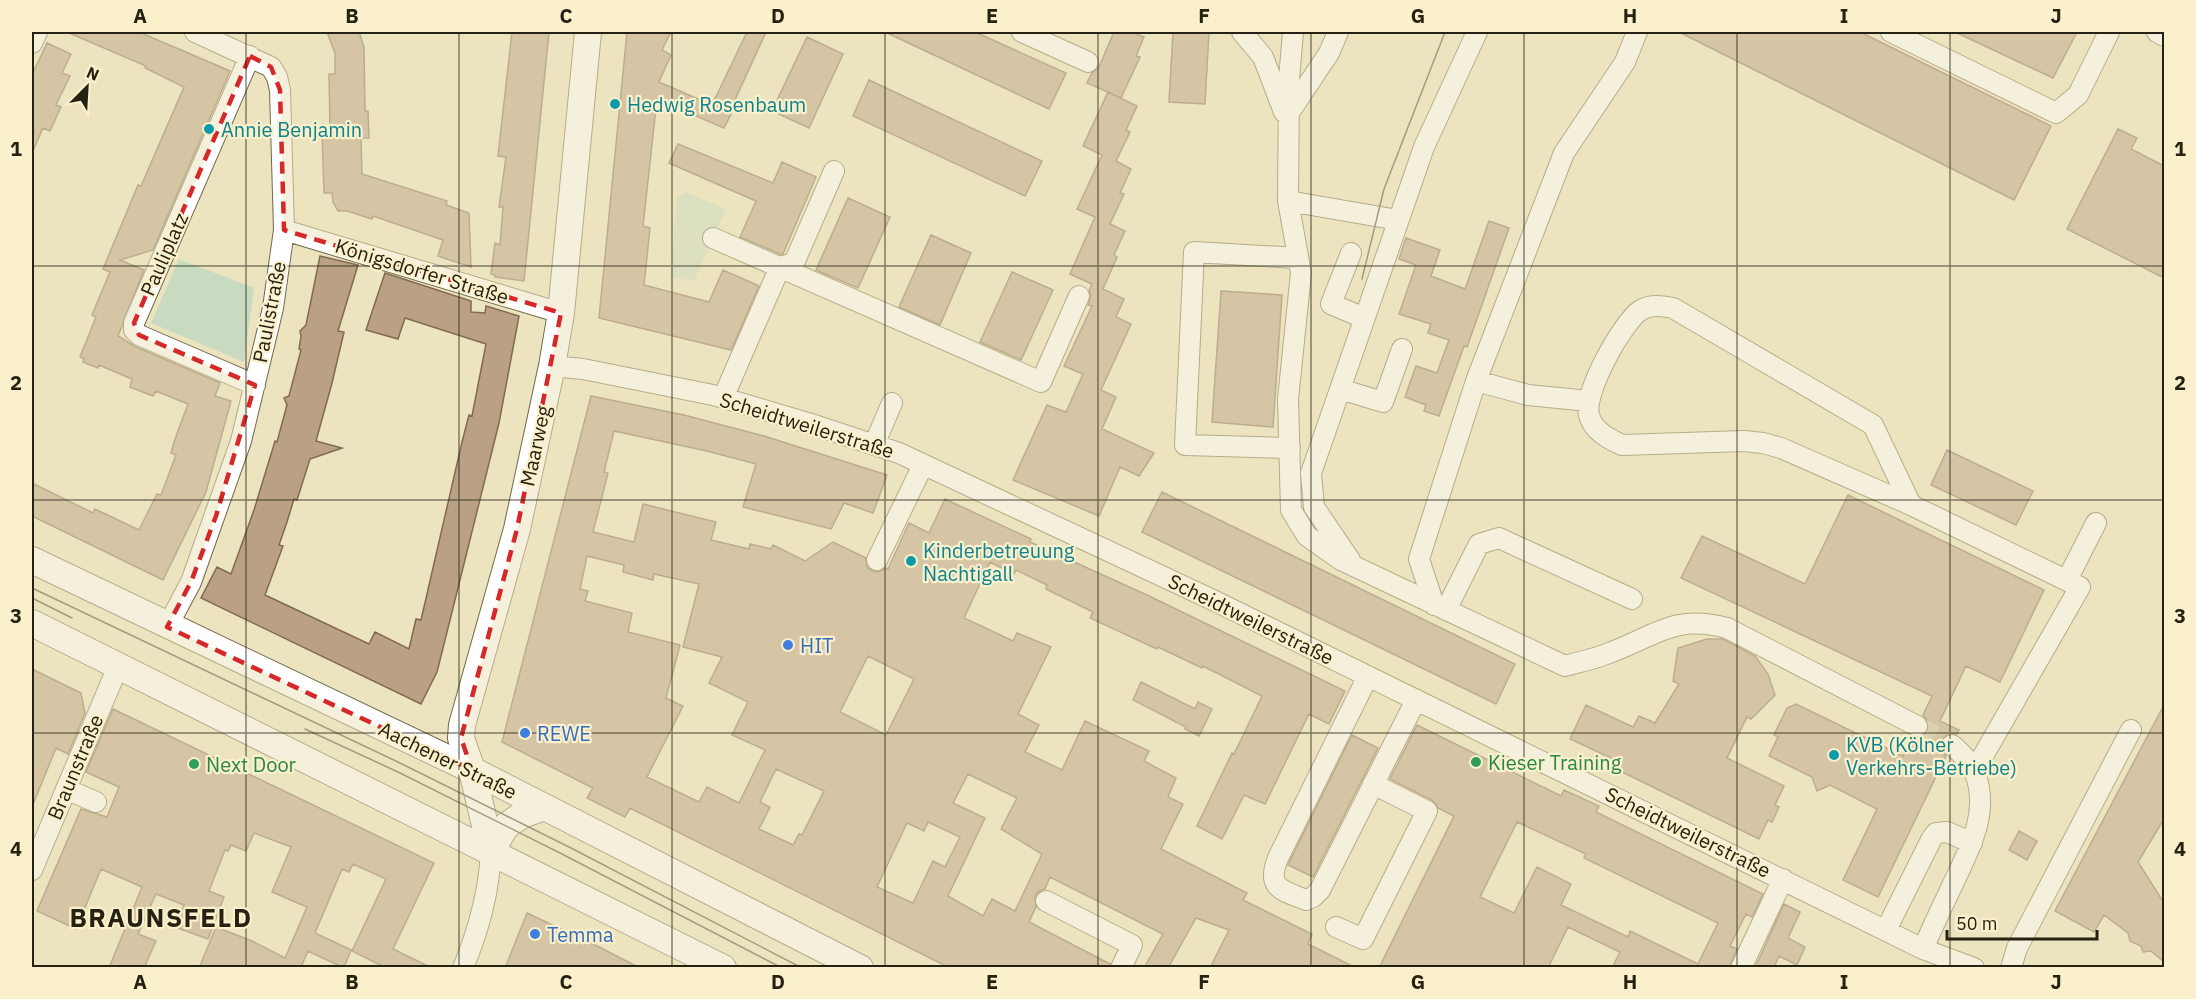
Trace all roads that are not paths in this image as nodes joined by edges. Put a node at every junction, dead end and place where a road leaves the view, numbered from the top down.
1 (37, 32) edge
2 (195, 32) edge
3 (588, 32) edge
4 (1022, 32) edge
5 (1242, 32) edge
6 (1293, 32) edge
7 (1338, 32) edge
8 (1477, 32) edge
9 (1637, 32) edge
10 (1891, 32) edge
11 (2109, 32) edge
12 (2157, 32) edge
13 (2164, 36) edge
14 (32, 43) edge
15 (250, 56) junction
16 (1088, 62) dead end
17 (1289, 119) junction
18 (834, 171) dead end
19 (1288, 201) junction
20 (1398, 220) junction
21 (284, 230) junction
22 (713, 238) dead end
23 (1351, 254) dead end
24 (1298, 258) junction
25 (780, 267) junction
26 (1079, 296) dead end
27 (561, 313) junction
28 (1364, 318) junction
29 (1402, 349) dead end
30 (552, 366) junction
31 (1476, 381) junction
32 (255, 384) junction
33 (1340, 389) junction
34 (723, 398) junction
35 (1589, 401) junction
36 (892, 403) dead end
37 (874, 445) junction
38 (1290, 448) junction
39 (923, 465) junction
40 (1911, 505) junction
41 (2096, 523) dead end
42 (32, 560) edge
43 (877, 560) dead end
44 (1354, 566) junction
45 (2067, 580) junction
46 (1632, 599) dead end
47 (1440, 607) junction
48 (32, 622) edge
49 (167, 627) junction
50 (119, 664) junction
51 (1368, 676) junction
52 (1416, 700) junction
53 (1917, 726) tunnel mouth
54 (2131, 730) dead end
55 (1952, 745) tunnel mouth
56 (472, 770) junction
57 (1975, 770) junction
58 (1373, 784) junction
59 (66, 789) junction
60 (96, 802) dead end
61 (544, 807) junction
62 (1972, 843) junction
63 (491, 851) junction
64 (32, 870) edge
65 (1783, 879) junction
66 (1046, 901) dead end
67 (1336, 927) dead end
68 (1886, 930) junction
69 (1923, 949) junction
70 (463, 968) edge
71 (723, 968) edge
72 (860, 968) edge
73 (1121, 968) edge
74 (1741, 968) edge
75 (1947, 968) edge
76 (1974, 968) edge
77 (2011, 968) edge

1 - 14 street
2 - 15 street, Paulistraße
3 - 27 main road, Maarweg
4 - 16 street
5 - 17 street
6 - 17 street
7 - 17 street
8 - 20 street
9 - 31 street
10 - 11 street
12 - 13 street
15 - 21 street, Paulistraße
15 - 32 street, Pauliplatz
17 - 19 street
18 - 25 street
19 - 20 street
19 - 24 street
20 - 28 street
21 - 27 street, Königsdorfer Straße
21 - 32 street, Paulistraße
22 - 25 street
23 - 28 street
24 - 38 street
24 - 38 street
25 - 26 street
25 - 34 street
27 - 30 main road, Maarweg
28 - 33 street
29 - 33 street
30 - 34 street, Scheidtweilerstraße
30 - 56 main road, Maarweg
31 - 35 street
31 - 47 street
32 - 49 street, Paulistraße
33 - 44 street
34 - 37 street, Scheidtweilerstraße
35 - 40 street
35 - 40 street
36 - 37 street
37 - 39 street, Scheidtweilerstraße
38 - 44 street
39 - 43 street
39 - 51 street, Scheidtweilerstraße
40 - 45 street
41 - 45 street
42 - 49 main road, Aachener Straße
44 - 47 street
45 - 57 street
46 - 47 street
47 - 53 street
48 - 50 main road
49 - 56 main road, Aachener Straße
50 - 59 street, Braunstraße
50 - 63 main road
51 - 52 street, Scheidtweilerstraße
51 - 58 street
52 - 58 street
52 - 65 street, Scheidtweilerstraße
54 - 77 street
55 - 57 street
56 - 61 main road, Aachener Straße
56 - 63 main road, Maarweg
57 - 62 street
58 - 67 street
59 - 60 street
59 - 64 street, Braunstraße
61 - 63 main road
61 - 72 main road, Aachener Straße
62 - 68 street
62 - 69 street
63 - 70 street
63 - 71 main road
65 - 68 street, Scheidtweilerstraße
65 - 74 street
66 - 73 street
68 - 69 street, Scheidtweilerstraße
69 - 75 street, Scheidtweilerstraße
69 - 76 street, Scheidtweilerstraße

